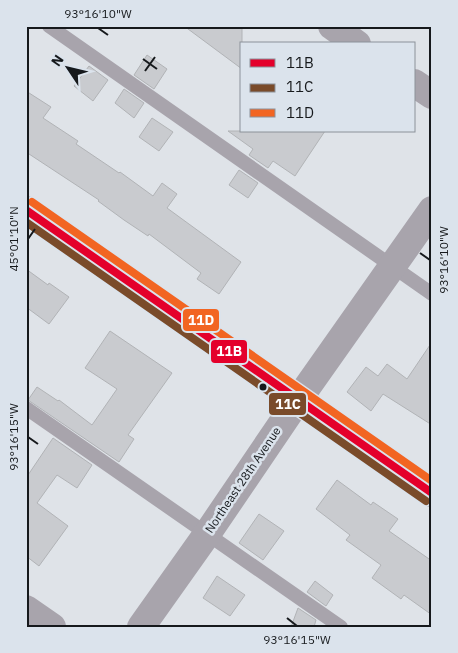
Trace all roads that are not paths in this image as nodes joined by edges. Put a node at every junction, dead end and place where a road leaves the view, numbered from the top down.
1 (49, 26) edge
2 (332, 26) edge
3 (354, 42) edge
4 (416, 84) edge
5 (432, 95) edge
6 (26, 210) edge
7 (432, 210) edge
8 (392, 267) junction
9 (432, 294) edge
10 (298, 400) junction
11 (26, 408) edge
12 (432, 493) edge
13 (207, 534) junction
14 (26, 609) edge
15 (52, 627) edge
16 (141, 627) edge
17 (341, 627) edge

1 - 8 lane
2 - 3 street
4 - 5 street
6 - 10 street
7 - 8 street, Northeast 28th Avenue
8 - 9 lane
8 - 10 street, Northeast 28th Avenue
10 - 12 street
10 - 13 street, Northeast 28th Avenue
11 - 13 lane
13 - 16 street, Northeast 28th Avenue
13 - 17 lane
14 - 15 street

